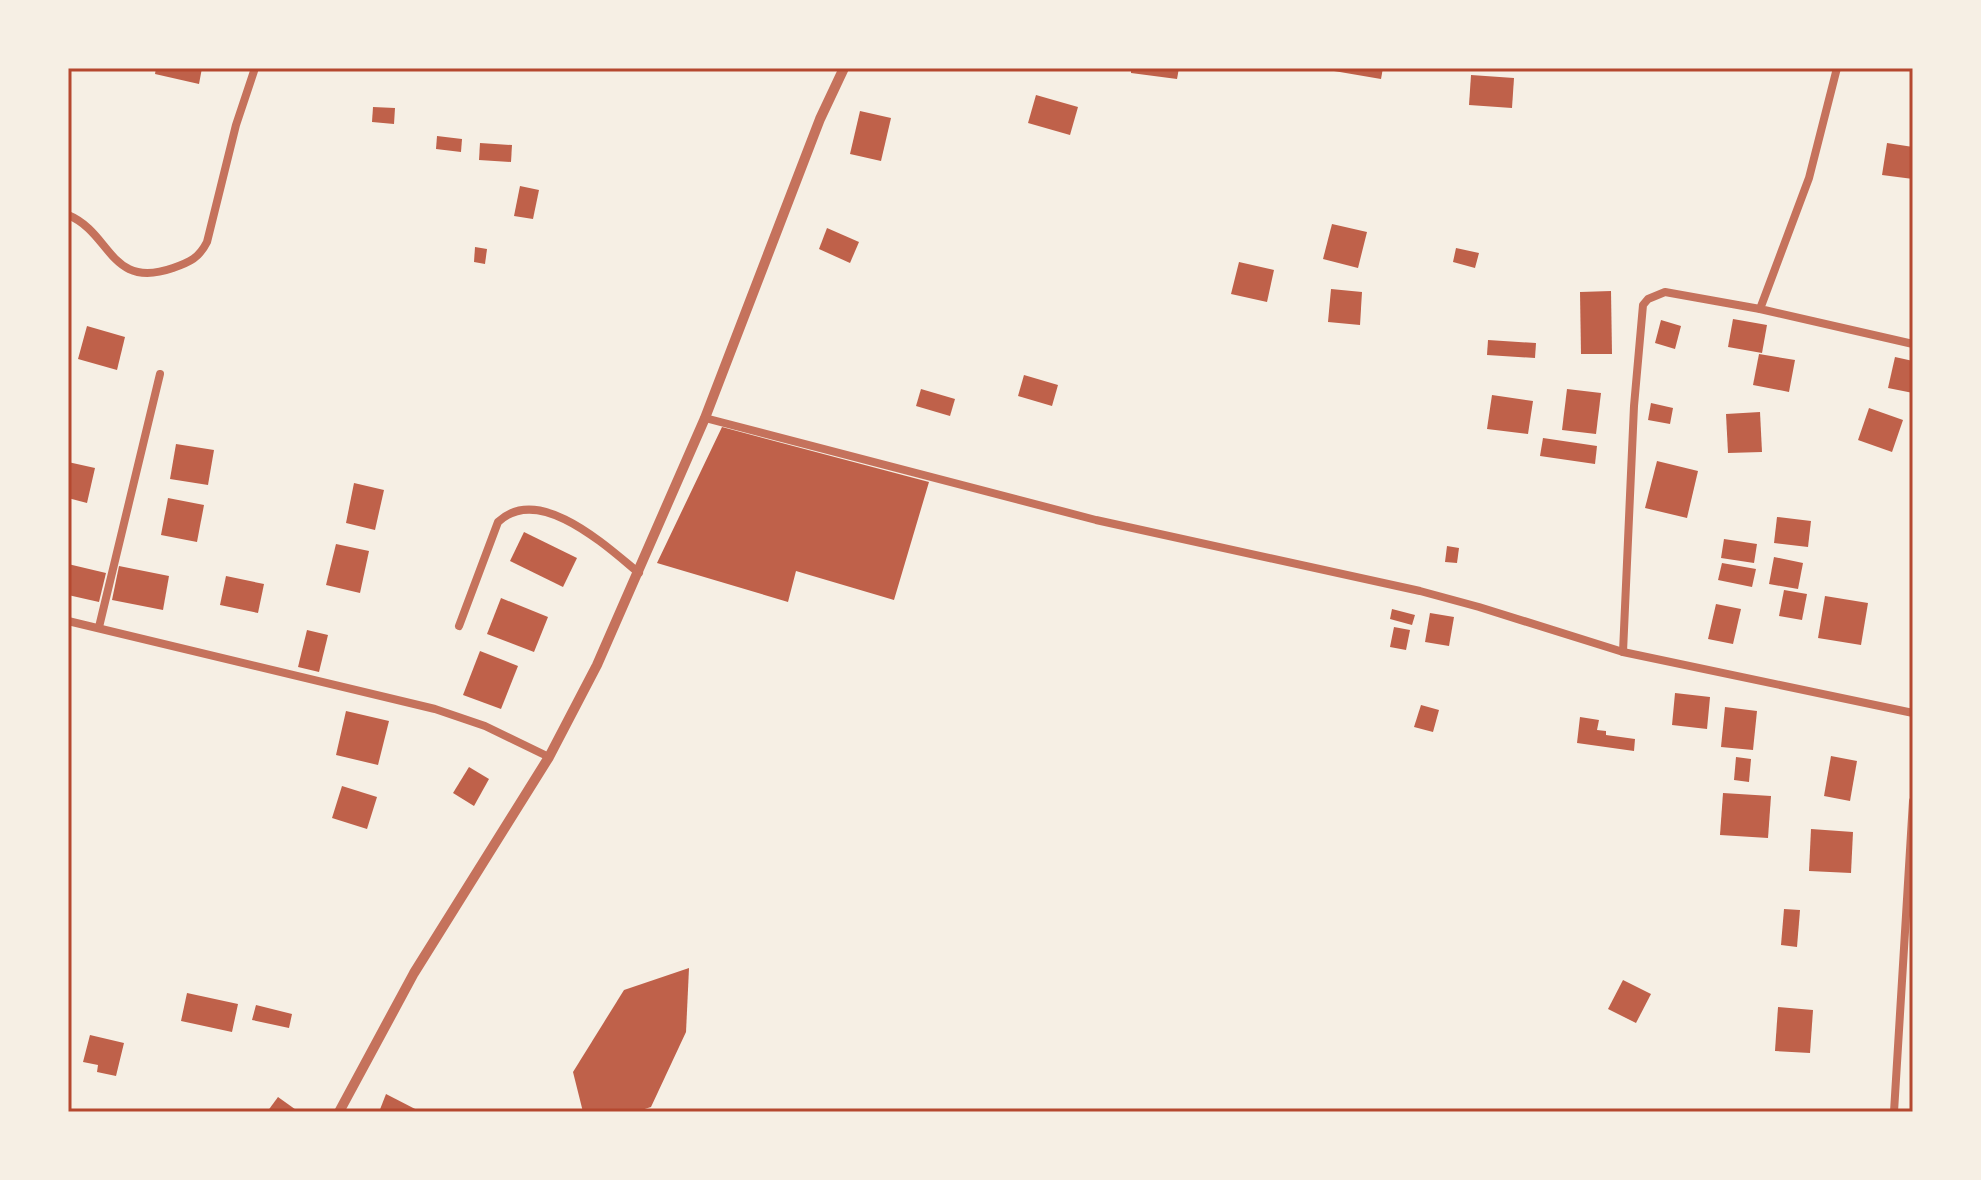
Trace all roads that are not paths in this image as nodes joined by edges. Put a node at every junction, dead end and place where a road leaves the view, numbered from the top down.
1 (255, 68) edge
2 (844, 68) edge
3 (1837, 68) edge
4 (68, 215) edge
5 (1760, 309) junction
6 (1913, 344) edge
7 (160, 374) dead end
8 (705, 418) junction
9 (639, 573) junction
10 (68, 621) edge
11 (459, 626) dead end
12 (99, 627) junction
13 (1623, 652) junction
14 (1913, 713) edge
15 (549, 757) junction
16 (1913, 801) edge
17 (339, 1112) edge
18 (1894, 1112) edge

1 - 4 street
2 - 8 street
3 - 5 street
5 - 6 street
5 - 13 street
7 - 12 street
8 - 9 street
8 - 13 street
9 - 11 street
9 - 15 street
10 - 12 street
12 - 15 street
13 - 14 street
15 - 17 street
16 - 18 street

